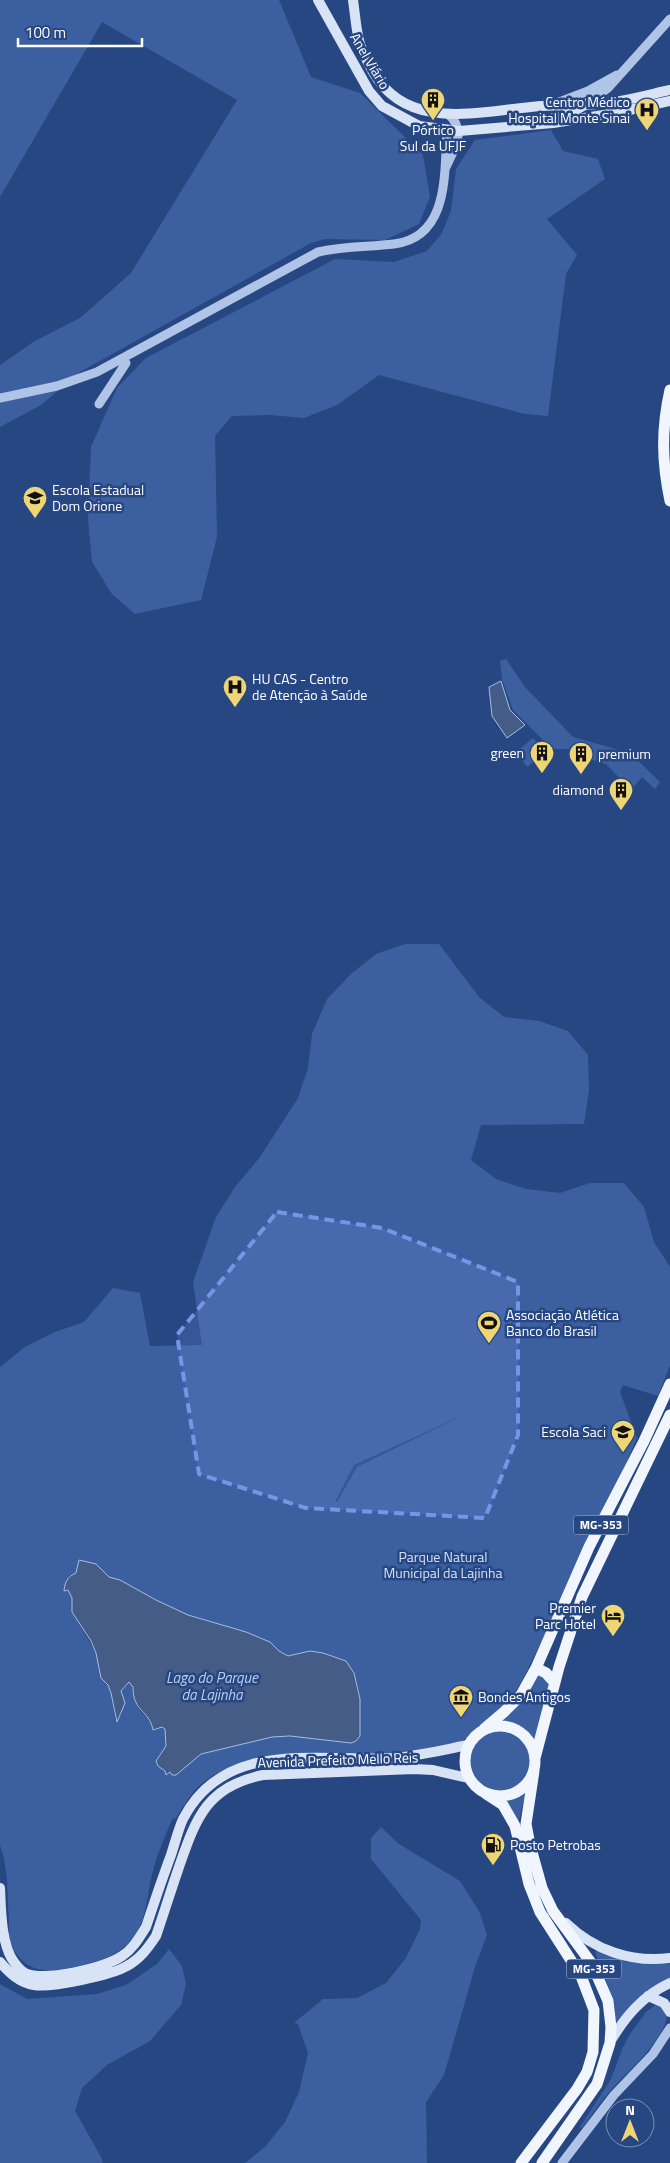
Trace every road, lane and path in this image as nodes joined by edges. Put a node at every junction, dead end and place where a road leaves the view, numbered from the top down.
1 (318, 0) edge
2 (353, 0) edge
3 (670, 20) edge
4 (621, 72) junction
5 (608, 88) junction
6 (670, 90) edge
7 (670, 101) edge
8 (614, 102) junction
9 (552, 105) junction
10 (584, 105) junction
11 (452, 116) junction
12 (444, 130) junction
13 (471, 130) junction
14 (459, 131) junction
15 (444, 172) junction
16 (184, 326) junction
17 (126, 363) junction
18 (670, 390) edge
19 (0, 399) edge
20 (99, 404) dead end
21 (670, 501) edge
22 (670, 1384) edge
23 (670, 1415) edge
24 (536, 1668) junction
25 (555, 1683) junction
26 (484, 1729) junction
27 (468, 1745) junction
28 (535, 1758) junction
29 (534, 1771) junction
30 (468, 1778) junction
31 (486, 1794) junction
32 (0, 1888) edge
33 (553, 1911) junction
34 (670, 1958) edge
35 (0, 1962) edge
36 (670, 1982) edge
37 (648, 1996) junction
38 (670, 2012) edge
39 (670, 2028) edge
40 (610, 2043) junction
41 (521, 2163) edge
42 (542, 2163) edge
43 (562, 2163) edge

1 - 12 main road, Anel Viário
2 - 11 main road, Anel Viário
3 - 4 street
4 - 5 street
4 - 9 street
5 - 8 street
5 - 10 street
6 - 8 main road, Anel Viário
7 - 13 main road
8 - 10 main road, Anel Viário
9 - 10 main road, Anel Viário
9 - 11 main road, Anel Viário
10 - 13 main road
11 - 12 main road
11 - 14 street
12 - 14 main road, Anel Viário
12 - 15 street
13 - 14 main road, Anel Viário
14 - 15 street
15 - 16 street
16 - 17 street
16 - 19 street
17 - 19 street
17 - 20 street
18 - 21 main road
22 - 24 main road, MG-353
23 - 25 main road, MG-353
24 - 25 main road
24 - 26 main road, MG-353
25 - 28 main road, MG-353
26 - 27 main road, MG-353
26 - 28 main road, MG-353
27 - 30 main road
27 - 32 main road, Avenida Prefeito Mello Reis
28 - 29 main road, MG-353
29 - 31 main road
29 - 33 main road, MG-353
30 - 31 main road, MG-353
30 - 35 main road, Avenida Prefeito Mello Reis
31 - 41 main road, MG-353
33 - 34 main road
33 - 40 main road, MG-353
36 - 37 main road
37 - 38 main road
37 - 40 main road
39 - 43 street
40 - 42 main road, MG-353

